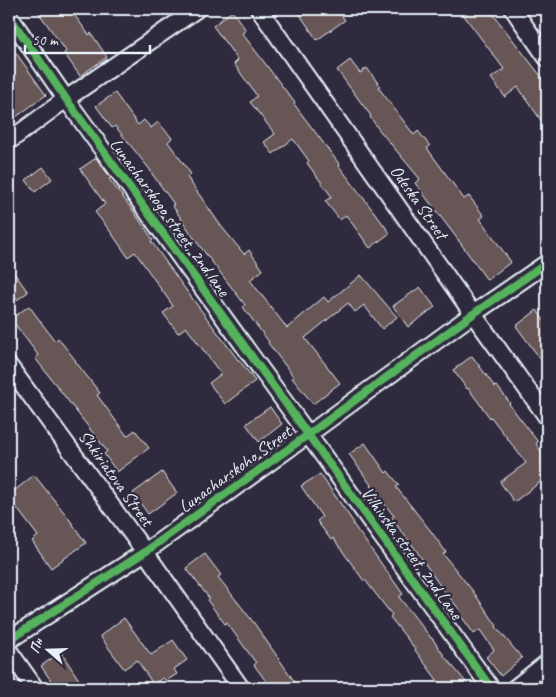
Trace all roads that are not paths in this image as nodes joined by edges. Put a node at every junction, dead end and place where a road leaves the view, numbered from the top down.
1 (197, 9) edge
2 (259, 9) edge
3 (513, 9) edge
4 (9, 16) edge
5 (547, 58) edge
6 (66, 99) junction
7 (9, 141) edge
8 (547, 263) edge
9 (473, 314) junction
10 (9, 366) edge
11 (547, 417) edge
12 (309, 434) junction
13 (145, 552) junction
14 (9, 640) edge
15 (9, 651) edge
16 (547, 663) edge
17 (35, 688) edge
18 (241, 688) edge
19 (491, 688) edge
20 (515, 688) edge

1 - 6 street
2 - 9 street, Odeska Street
3 - 5 street
4 - 6 street, Lunacharskogo street, 2nd lane
6 - 7 street
6 - 12 street, Lunacharskogo street, 2nd lane
8 - 9 street, Lunacharskoho Street
9 - 11 street, Odeska Street
9 - 12 street, Lunacharskoho Street
10 - 13 street, Shkiriatova Street
12 - 13 street, Lunacharskoho Street
12 - 19 street, Vilhivska street, 2nd Lane
13 - 14 street, Lunacharskoho Street
13 - 18 street, Shkiriatova Street
15 - 17 street
16 - 20 street

